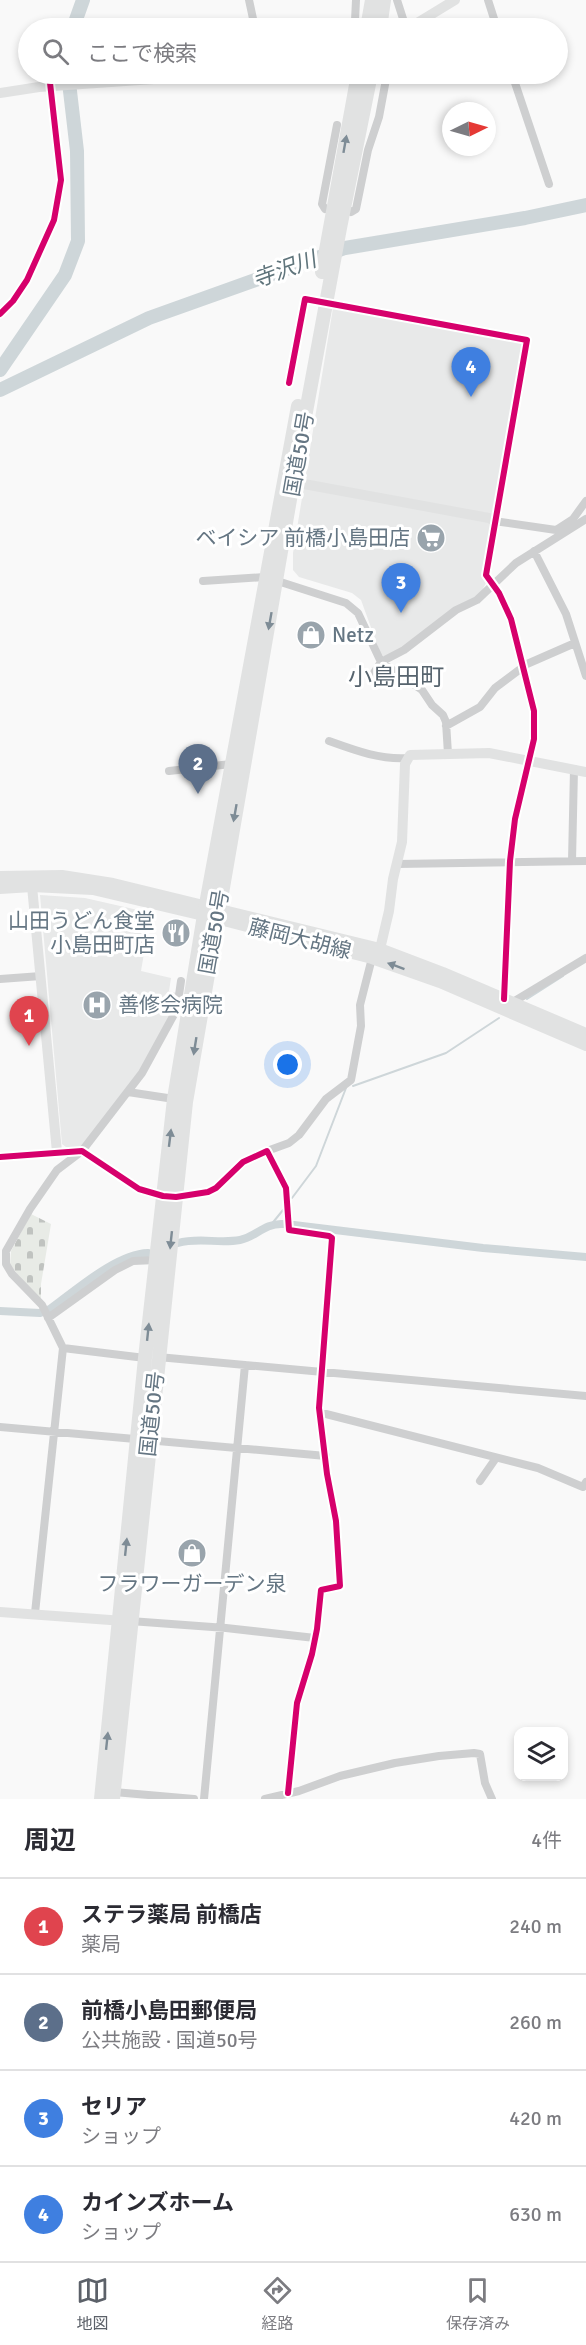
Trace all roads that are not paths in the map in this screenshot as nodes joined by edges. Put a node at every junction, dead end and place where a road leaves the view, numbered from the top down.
1 (249, 0) edge
2 (356, 0) edge
3 (372, 0) edge
4 (384, 0) edge
5 (397, 0) edge
6 (455, 0) edge
7 (488, 0) edge
8 (253, 18) edge
9 (355, 18) edge
10 (369, 18) edge
11 (381, 18) edge
12 (404, 18) edge
13 (425, 18) edge
14 (494, 18) edge
15 (86, 84) edge
16 (356, 84) edge
17 (369, 84) edge
18 (385, 84) edge
19 (515, 84) edge
20 (0, 93) edge
21 (337, 125) dead end
22 (549, 184) dead end
23 (325, 209) dead end
24 (351, 212) dead end
25 (333, 240) junction
26 (326, 276) junction
27 (309, 300) dead end
28 (334, 305) tunnel mouth
29 (289, 383) dead end
30 (293, 482) junction
31 (586, 501) edge
32 (586, 519) edge
33 (494, 521) junction
34 (534, 551) junction
35 (271, 578) junction
36 (203, 581) dead end
37 (493, 585) junction
38 (575, 643) junction
39 (381, 662) junction
40 (524, 668) junction
41 (586, 676) edge
42 (370, 679) dead end
43 (446, 726) junction
44 (328, 741) dead end
45 (448, 754) junction
46 (408, 758) junction
47 (530, 759) junction
48 (231, 764) junction
49 (574, 769) junction
50 (169, 771) dead end
51 (586, 772) edge
52 (510, 861) junction
53 (572, 861) junction
54 (586, 861) edge
55 (397, 864) junction
56 (0, 877) edge
57 (32, 886) junction
58 (0, 888) edge
59 (211, 911) junction
60 (376, 953) junction
61 (586, 958) edge
62 (41, 976) junction
63 (0, 980) edge
64 (181, 981) dead end
65 (509, 1001) junction
66 (586, 1034) edge
67 (586, 1045) edge
68 (128, 1092) junction
69 (174, 1099) junction
70 (82, 1151) junction
71 (267, 1151) junction
72 (57, 1152) junction
73 (0, 1157) edge
74 (169, 1196) junction
75 (156, 1260) junction
76 (48, 1318) junction
77 (63, 1348) junction
78 (152, 1357) junction
79 (246, 1365) junction
80 (321, 1373) junction
81 (586, 1396) edge
82 (320, 1414) junction
83 (0, 1427) edge
84 (53, 1431) junction
85 (143, 1439) junction
86 (237, 1447) junction
87 (326, 1456) junction
88 (496, 1458) junction
89 (480, 1481) dead end
90 (586, 1482) edge
91 (0, 1612) edge
92 (35, 1613) junction
93 (124, 1621) junction
94 (220, 1628) junction
95 (315, 1638) junction
96 (288, 1793) junction
97 (114, 1796) edge
98 (101, 1799) edge
99 (194, 1799) edge
100 (204, 1799) edge
101 (265, 1799) edge
102 (492, 1799) edge

1 - 8 street
2 - 9 street
3 - 10 highway
4 - 11 highway
5 - 12 street
6 - 13 street
7 - 14 street
15 - 20 street
25 -> 16 highway, 国道50号
17 - 25 highway, 国道50号
18 - 24 street
19 - 22 street
21 - 23 street
25 - 26 highway, 国道50号
26 - 30 highway, 国道50号
26 - 35 highway, 国道50号
27 - 29 street
28 - 33 street
30 - 33 street
30 - 35 highway, 国道50号
31 - 33 street
32 - 34 street
33 - 37 street
34 - 37 street
34 - 38 street
35 - 36 street
35 - 39 street
35 - 48 highway, 国道50号
35 -> 59 highway, 国道50号
37 - 39 street
37 - 40 street
38 - 40 street
38 - 41 street
39 - 42 street
39 - 43 street
40 - 43 street
40 - 47 street
43 - 45 street
44 - 46 street
45 - 46 street
45 - 47 street
46 - 55 street
47 - 49 street
47 - 52 street
48 - 50 street
48 - 59 highway, 国道50号
49 - 51 street
49 - 53 street
52 - 53 street
52 - 55 street
52 - 65 street
53 - 54 street
55 - 60 street
56 - 59 main road, 藤岡大胡線
57 - 58 main road, 藤岡大胡線
57 - 59 main road, 藤岡大胡線
57 - 62 street
59 - 60 main road, 藤岡大胡線
59 - 69 highway, 国道50号
59 -> 74 highway, 国道50号
60 - 65 main road, 藤岡大胡線
67 -> 60 main road, 藤岡大胡線
60 - 71 street
61 - 65 street
62 - 63 street
62 - 72 street
64 - 68 street
65 - 66 main road, 藤岡大胡線
68 - 69 street
68 - 70 street
74 -> 69 highway, 国道50号
70 - 72 street
70 - 74 street
70 - 76 street
71 - 74 street
71 - 80 street
72 - 73 street
74 - 75 highway, 国道50号
74 -> 78 highway, 国道50号
75 - 76 street
78 -> 75 highway, 国道50号
76 - 77 street
77 - 78 street
77 - 84 street
78 - 79 street
78 - 85 highway, 国道50号
79 - 80 street
79 - 86 street
80 - 81 street
80 - 82 street
82 - 87 street
82 - 88 street
83 - 84 street
84 - 85 street
84 - 92 street
85 - 86 street
85 - 93 highway, 国道50号
86 - 87 street
86 - 94 street
87 - 95 street
88 - 89 street
88 - 90 street
91 - 92 street
92 - 93 street
93 - 94 street
93 - 97 highway, 国道50号
98 -> 93 highway, 国道50号
94 - 95 street
94 - 100 street
95 - 96 street
96 - 101 street
96 - 102 street
97 - 99 street

